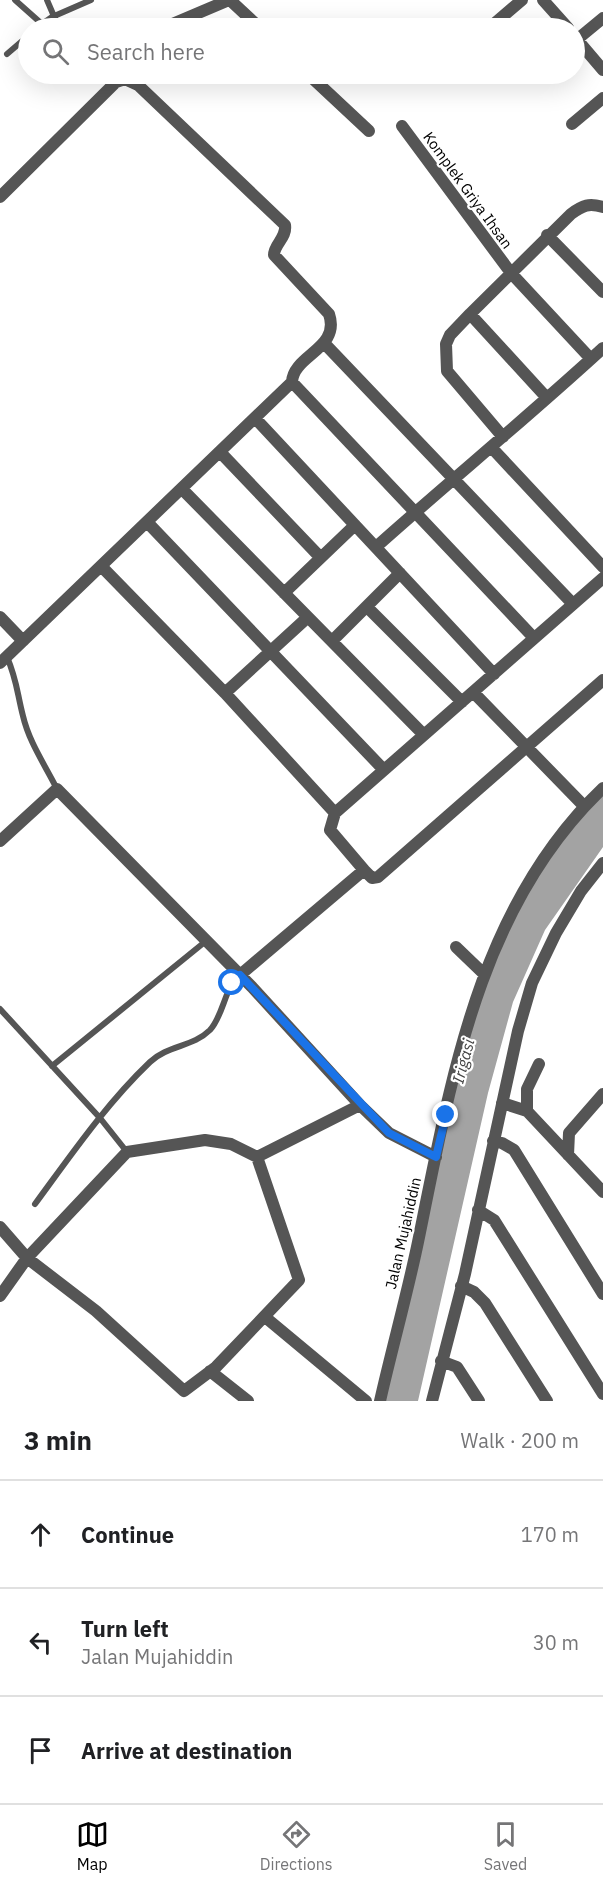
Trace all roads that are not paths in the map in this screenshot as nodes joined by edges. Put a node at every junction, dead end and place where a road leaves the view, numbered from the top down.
1 (15, 0) edge
2 (47, 0) edge
3 (91, 0) edge
4 (230, 0) edge
5 (522, 0) edge
6 (543, 0) edge
7 (52, 17) joint
8 (32, 18) edge
9 (187, 18) edge
10 (249, 18) edge
11 (501, 18) edge
12 (559, 18) edge
13 (603, 18) edge
14 (585, 32) edge
15 (18, 45) edge
16 (585, 49) edge
17 (7, 54) dead end
18 (603, 70) edge
19 (114, 84) edge
20 (136, 84) edge
21 (319, 84) edge
22 (603, 98) edge
23 (572, 124) dead end
24 (402, 126) dead end
25 (369, 131) dead end
26 (0, 197) edge
27 (601, 203) edge
28 (548, 235) junction
29 (510, 273) junction
30 (603, 292) edge
31 (470, 314) junction
32 (324, 343) junction
33 (603, 348) edge
34 (591, 359) junction
35 (292, 382) junction
36 (547, 398) junction
37 (255, 418) junction
38 (503, 437) junction
39 (491, 447) junction
40 (220, 452) junction
41 (453, 478) junction
42 (182, 489) junction
43 (415, 513) junction
44 (147, 522) junction
45 (355, 525) junction
46 (376, 548) junction
47 (320, 557) junction
48 (101, 566) junction
49 (603, 567) edge
50 (400, 573) junction
51 (603, 578) edge
52 (285, 593) junction
53 (573, 604) junction
54 (367, 608) junction
55 (0, 617) edge
56 (308, 617) junction
57 (534, 639) junction
58 (23, 641) junction
59 (332, 641) junction
60 (271, 651) junction
61 (3, 660) edge
62 (494, 674) junction
63 (603, 680) edge
64 (473, 692) junction
65 (225, 693) junction
66 (462, 702) junction
67 (424, 735) junction
68 (525, 748) junction
69 (384, 770) junction
70 (603, 788) edge
71 (57, 789) junction
72 (584, 806) junction
73 (335, 813) junction
74 (0, 841) edge
75 (603, 863) edge
76 (364, 870) junction
77 (206, 940) junction
78 (456, 947) dead end
79 (483, 973) junction
80 (240, 975) junction
81 (0, 1009) edge
82 (539, 1064) dead end
83 (52, 1066) junction
84 (603, 1094) edge
85 (502, 1102) junction
86 (360, 1105) junction
87 (527, 1111) junction
88 (100, 1118) junction
89 (493, 1141) junction
90 (127, 1152) junction
91 (568, 1155) junction
92 (257, 1157) junction
93 (436, 1157) junction
94 (603, 1192) edge
95 (35, 1204) dead end
96 (478, 1209) junction
97 (0, 1227) edge
98 (27, 1258) junction
99 (461, 1286) junction
100 (603, 1294) edge
101 (0, 1296) edge
102 (265, 1317) junction
103 (441, 1361) junction
104 (210, 1371) junction
105 (603, 1394) edge
106 (182, 1396) edge
107 (248, 1401) edge
108 (366, 1401) edge
109 (381, 1401) edge
110 (432, 1401) edge
111 (479, 1401) edge
112 (547, 1401) edge

1 - 8 lane
2 - 7 lane
3 - 7 lane
4 - 9 street
4 - 10 street
5 - 11 street
6 - 12 street
13 - 14 street
15 - 17 lane
16 - 18 street
19 - 26 street
20 - 32 street
21 - 25 street
22 - 23 street
24 - 29 street, Komplek Griya Ihsan
27 - 28 street
28 - 29 street
28 - 30 street
29 - 31 street
29 - 34 street, Komplek Griya Ihsan
31 - 36 street
31 - 38 street
32 - 35 street
32 - 41 street
33 - 34 street
34 - 36 street
35 - 37 street
35 - 43 street
36 - 38 street
37 - 40 street
37 - 45 street
38 - 39 street
39 - 41 street
39 - 49 street
40 - 42 street
40 - 47 street
41 - 43 street
41 - 53 street
42 - 44 street
42 - 52 street
43 - 46 street
43 - 57 street
44 - 48 street
44 - 60 street
45 - 46 street
45 - 47 street
46 - 50 street
47 - 52 street
48 - 58 street
48 - 65 street
50 - 54 street
50 - 62 street
51 - 53 street
52 - 56 street
53 - 57 street
54 - 59 street
54 - 66 street
55 - 58 street
56 - 59 street
56 - 60 street
57 - 62 street
58 - 61 street
59 - 67 street
60 - 65 street
60 - 69 street
61 - 71 lane
62 - 64 street
63 - 68 street
64 - 66 street
64 - 68 street
65 - 73 street
66 - 67 street
67 - 69 street
68 - 72 street
68 - 76 street
69 - 73 street
70 - 72 street, Jalan Mujahiddin
71 - 74 street
71 - 77 street
72 - 79 street, Jalan Mujahiddin
73 - 76 street
75 - 85 street
76 - 80 street
77 - 80 street
77 - 83 lane
78 - 79 street
79 - 93 street, Jalan Mujahiddin
80 - 86 street
80 - 88 lane
81 - 83 lane
82 - 87 street
83 - 88 lane
84 - 91 street
85 - 87 street
85 - 89 street
86 - 92 street
86 - 93 street
87 - 91 street
88 - 90 lane
88 - 95 lane
89 - 96 street
89 - 100 street
90 - 92 street
90 - 98 street
91 - 94 street
92 - 102 street
93 - 109 street, Jalan Mujahiddin
96 - 99 street
96 - 105 street
97 - 98 street
98 - 101 street
98 - 106 street
99 - 103 street
99 - 112 street
102 - 104 street
102 - 108 street
103 - 110 street
103 - 111 street
104 - 106 street
104 - 107 street

